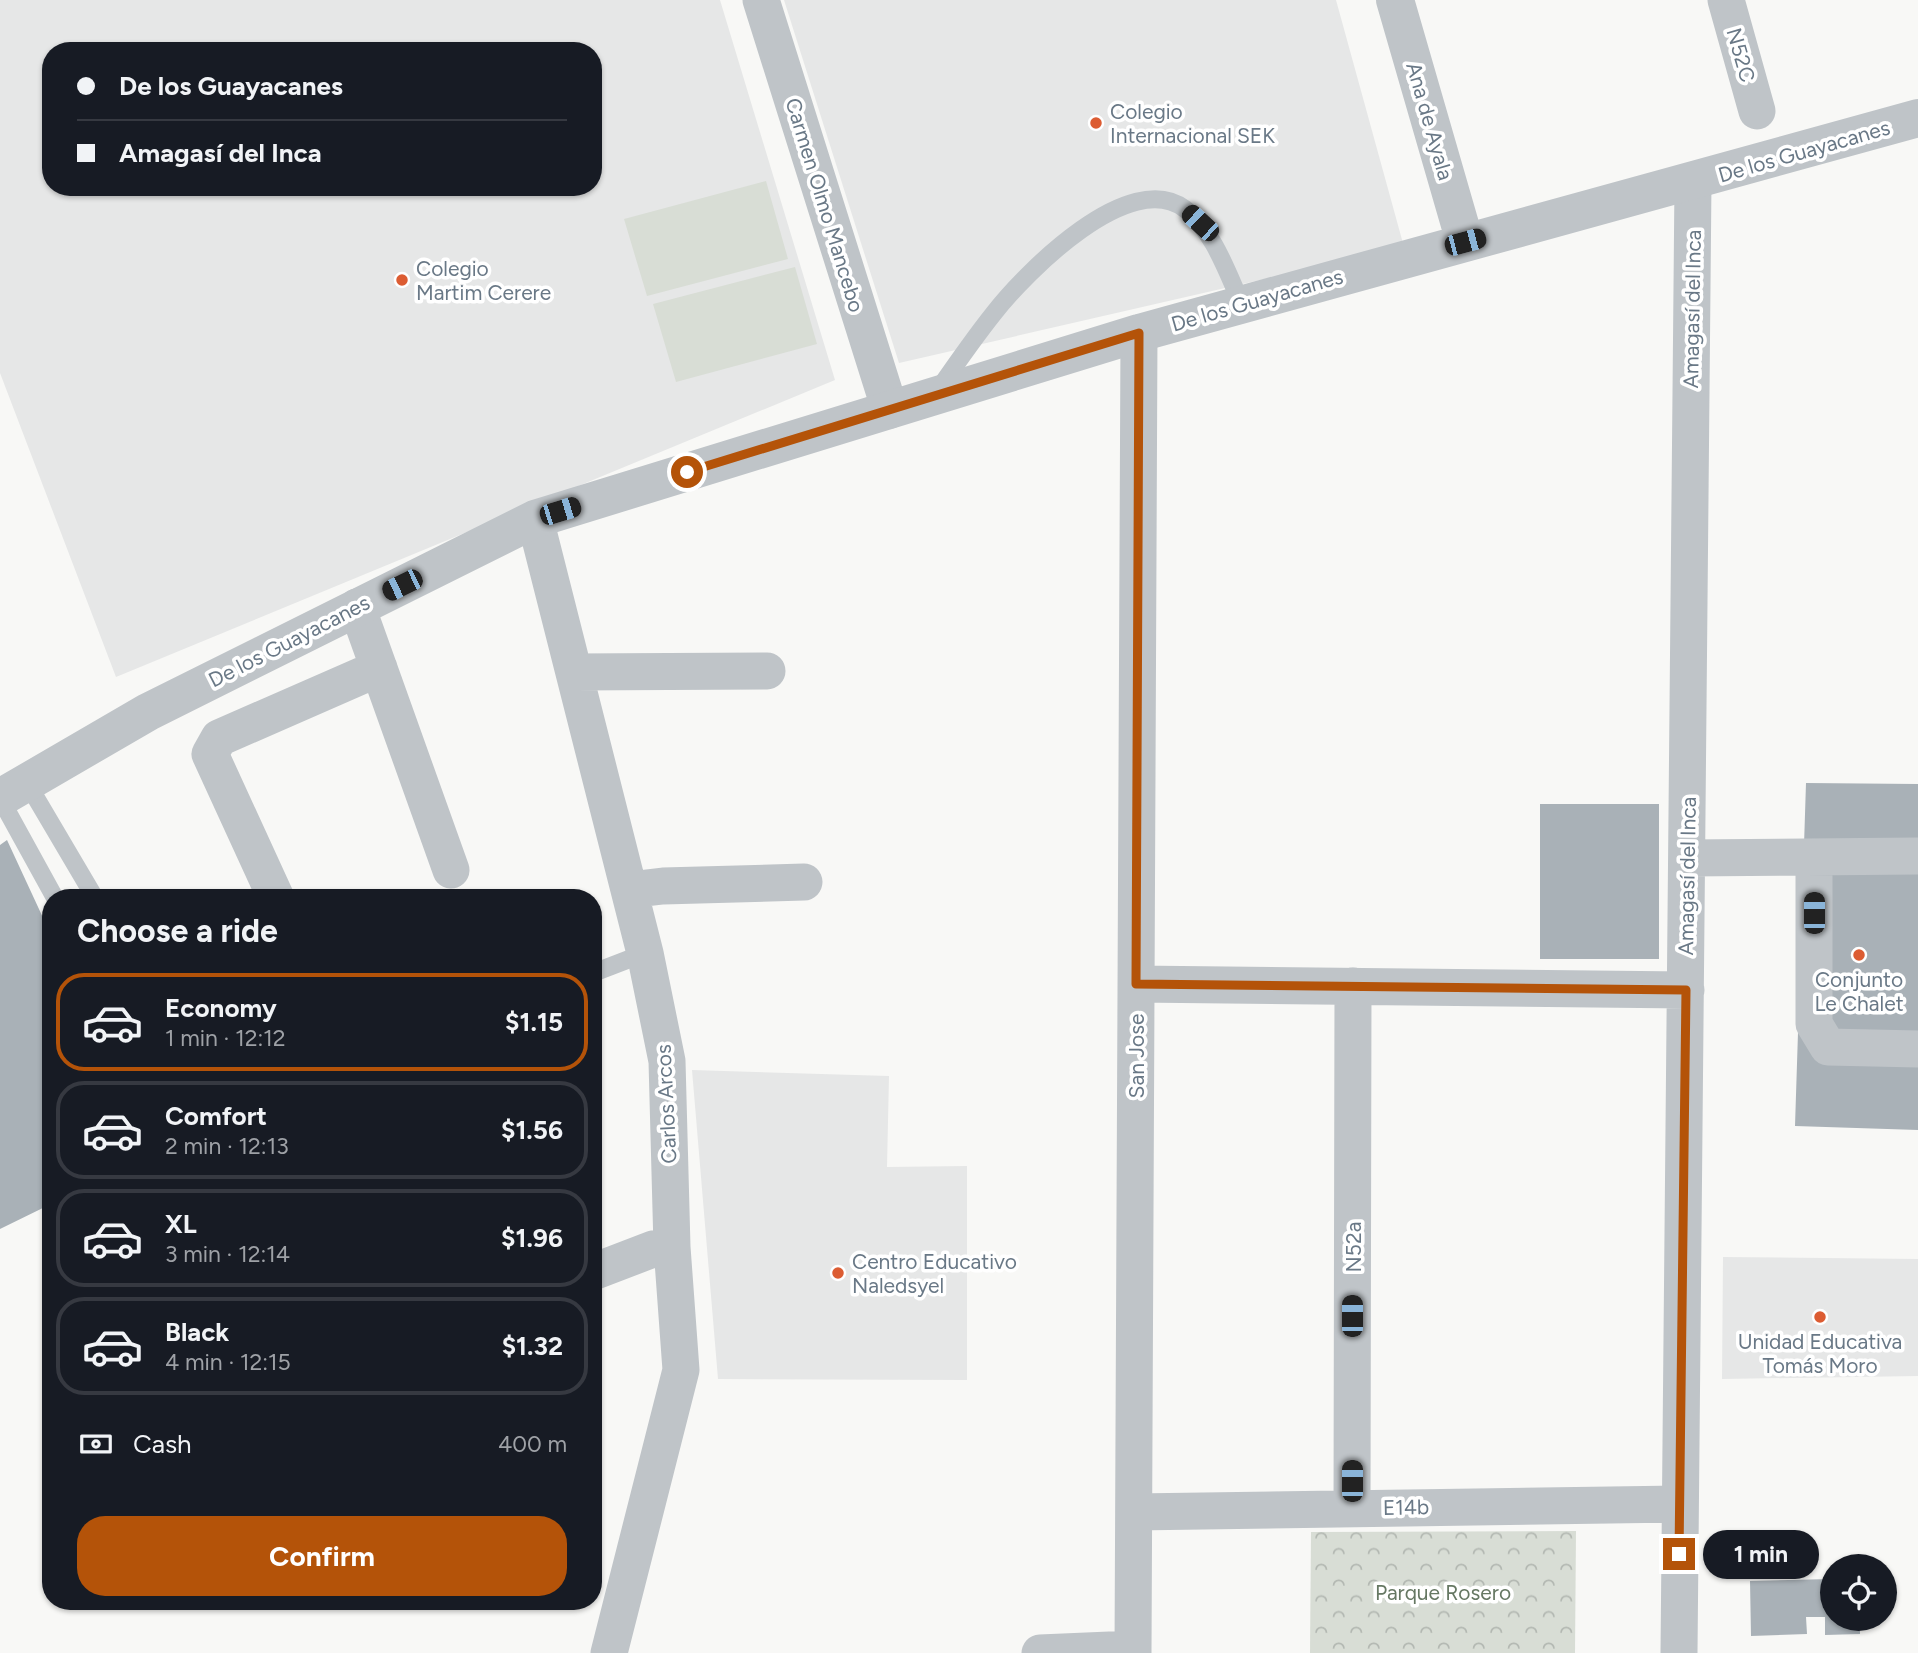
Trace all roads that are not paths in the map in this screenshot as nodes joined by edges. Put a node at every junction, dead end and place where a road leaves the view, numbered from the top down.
1 (761, 0) edge
2 (1395, 0) edge
3 (1726, 0) edge
4 (1757, 111) dead end
5 (1918, 118) edge
6 (1693, 182) junction
7 (1465, 242) junction
8 (1242, 305) junction
9 (1139, 333) junction
10 (933, 396) junction
11 (890, 410) junction
12 (535, 519) junction
13 (357, 607) junction
14 (379, 668) junction
15 (767, 671) dead end
16 (573, 672) junction
17 (13, 790) edge
18 (1918, 856) edge
19 (1814, 857) junction
20 (1687, 858) junction
21 (451, 870) dead end
22 (804, 882) dead end
23 (52, 889) edge
24 (88, 889) edge
25 (272, 889) edge
26 (629, 890) junction
27 (646, 953) junction
28 (602, 970) edge
29 (1136, 984) junction
30 (1353, 986) junction
31 (1686, 990) junction
32 (1918, 1049) edge
33 (672, 1247) junction
34 (602, 1269) edge
35 (1679, 1504) junction
36 (1352, 1508) junction
37 (1133, 1511) junction
38 (1133, 1651) edge
39 (609, 1653) edge
40 (1040, 1653) edge
41 (1679, 1653) edge

1 - 11 street, Carmen Olmo Mancebo
2 - 7 street, Ana de Ayala
3 - 4 street, N52C
5 - 6 street, De los Guayacanes
6 - 7 street, De los Guayacanes
6 - 20 street, Amagasí del Inca
7 - 8 street, De los Guayacanes
8 - 9 street, De los Guayacanes
8 - 10 lane
9 - 10 street, De los Guayacanes
9 - 29 street, San Jose
10 - 11 street, De los Guayacanes
11 - 12 street, De los Guayacanes
12 - 13 street, De los Guayacanes
12 - 16 street, Carlos Arcos
13 - 14 street
13 - 17 street, De los Guayacanes
14 - 21 street
14 - 25 street
15 - 16 street
16 - 26 street, Carlos Arcos
17 - 23 lane
17 - 24 lane
18 - 19 street
19 - 20 street
19 - 32 street
20 - 31 street, Amagasí del Inca
22 - 26 street
26 - 27 street, Carlos Arcos
27 - 28 lane
27 - 33 street, Carlos Arcos
29 - 30 street
29 - 37 street, San Jose
30 - 31 street
30 - 36 street, N52a
31 - 35 street, Amagasí del Inca
33 - 34 street
33 - 39 street, Carlos Arcos
35 - 36 street, E14b
35 - 41 street, Amagasí del Inca
36 - 37 street, E14b
37 - 38 street, San Jose
38 - 40 street

